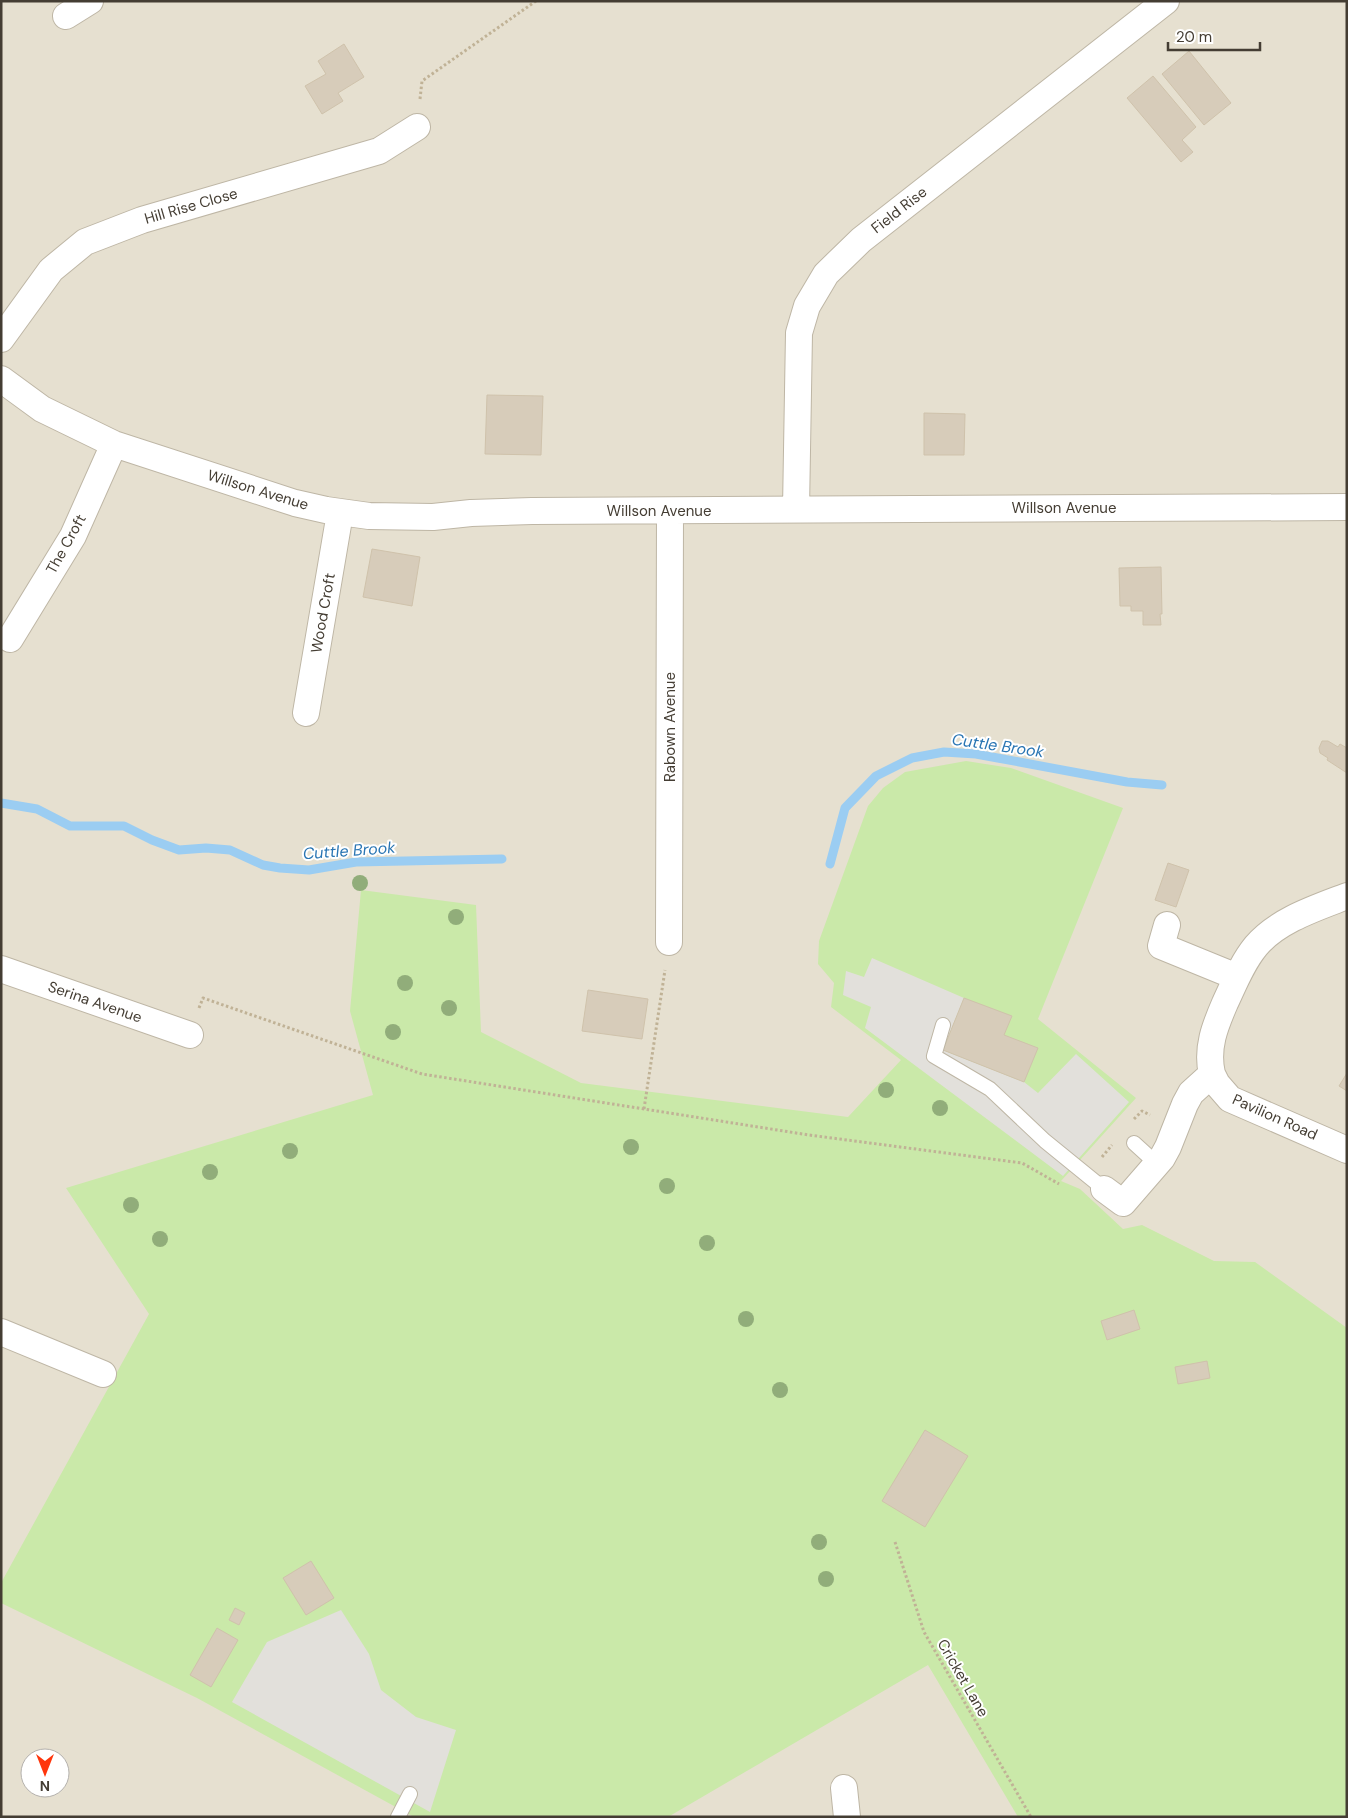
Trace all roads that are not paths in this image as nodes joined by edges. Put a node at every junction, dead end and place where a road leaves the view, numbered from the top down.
1 (90, 1) edge
2 (1166, 1) edge
3 (66, 16) dead end
4 (417, 127) road end
5 (1, 339) edge
6 (1, 379) edge
7 (114, 444) junction
8 (1347, 507) edge
9 (796, 509) junction
10 (670, 511) junction
11 (340, 513) junction
12 (10, 639) dead end
13 (306, 714) dead end
14 (1347, 896) edge
15 (1167, 925) dead end
16 (670, 942) road end
17 (1, 969) edge
18 (1237, 977) junction
19 (943, 1025) dead end
20 (190, 1035) road end
21 (1212, 1074) junction
22 (1134, 1143) dead end
23 (1347, 1150) edge
24 (1157, 1164) junction
25 (1095, 1182) joint
26 (1, 1332) edge
27 (104, 1374) dead end
28 (844, 1788) dead end
29 (410, 1794) dead end
30 (398, 1817) edge
31 (847, 1817) edge

1 - 3 street
2 - 9 street, Field Rise
4 - 5 street, Hill Rise Close
6 - 7 street, Willson Avenue
7 - 11 street, Willson Avenue
7 - 12 street, The Croft
8 - 9 street, Willson Avenue
9 - 10 street, Willson Avenue
10 - 11 street, Willson Avenue
10 - 16 street, Rabown Avenue
11 - 13 street, Wood Croft
14 - 18 street
15 - 18 street
17 - 20 street, Serina Avenue
18 - 21 street
19 - 25 lane
21 - 23 street, Pavilion Road
21 - 24 street
22 - 24 lane
24 - 25 street
26 - 27 street
28 - 31 street
29 - 30 lane

